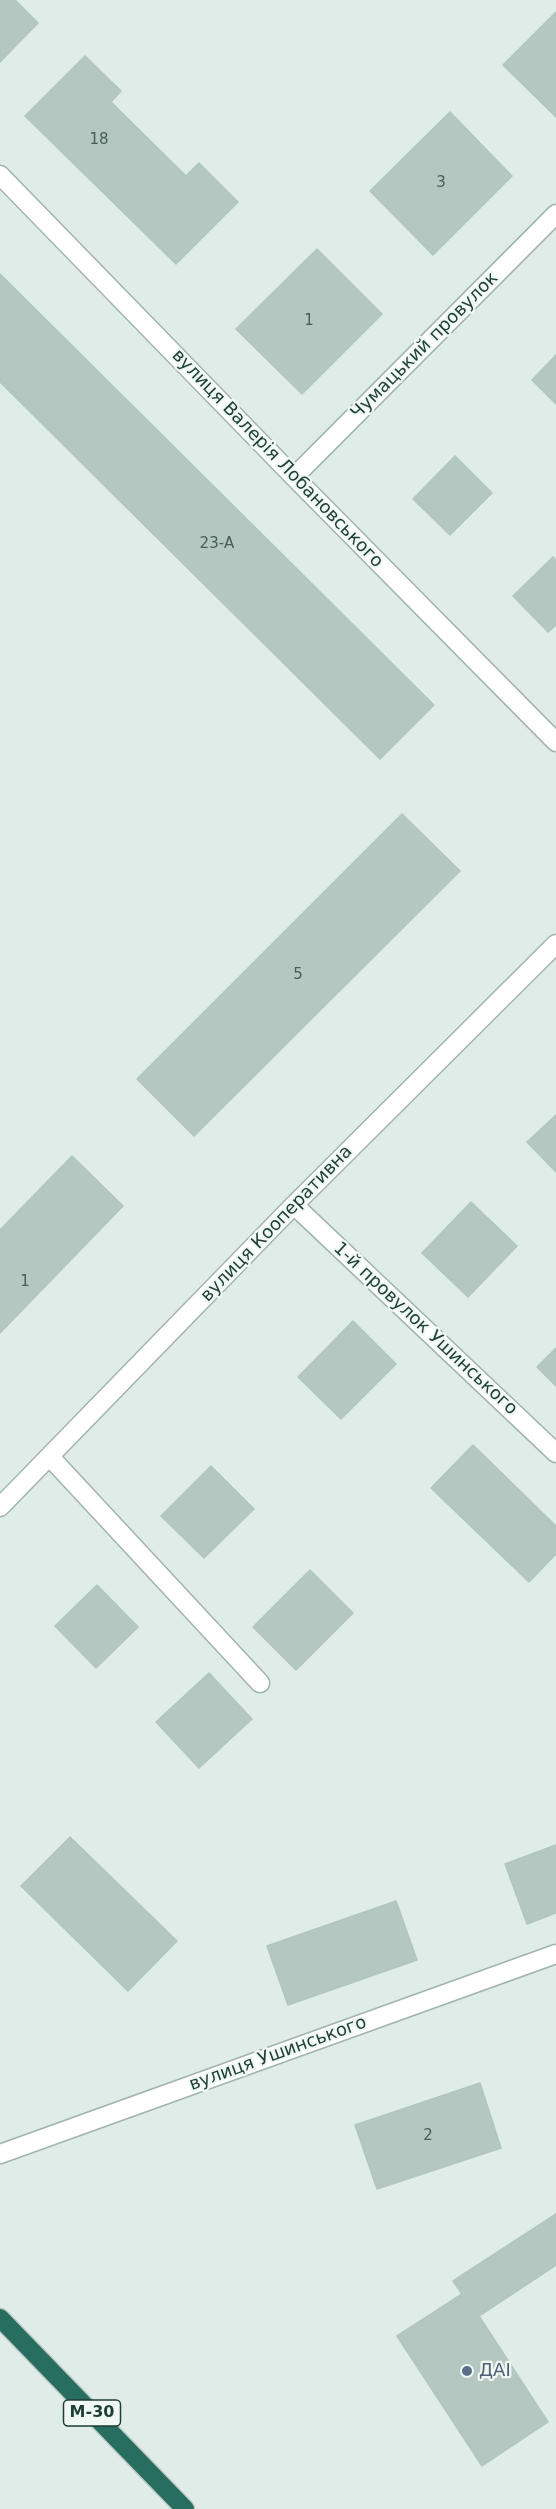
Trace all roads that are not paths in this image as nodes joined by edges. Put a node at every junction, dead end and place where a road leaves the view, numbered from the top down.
1 (0, 174) edge
2 (556, 214) edge
3 (294, 477) junction
4 (556, 742) edge
5 (556, 944) edge
6 (294, 1205) junction
7 (556, 1453) edge
8 (50, 1457) junction
9 (0, 1507) edge
10 (260, 1683) dead end
11 (556, 1954) edge
12 (0, 2154) edge
13 (0, 2318) edge
14 (185, 2509) edge

1 - 3 street, вулиця Валерія Лобановського
2 - 3 street, Чумацький провулок
3 - 4 street, вулиця Валерія Лобановського
5 - 6 street, вулиця Кооперативна
6 - 7 street, 1-й провулок Ушинського
6 - 8 street, вулиця Кооперативна
8 - 9 street, вулиця Кооперативна
8 - 10 street
11 - 12 street, вулиця Ушинського
13 - 14 highway, М-30

